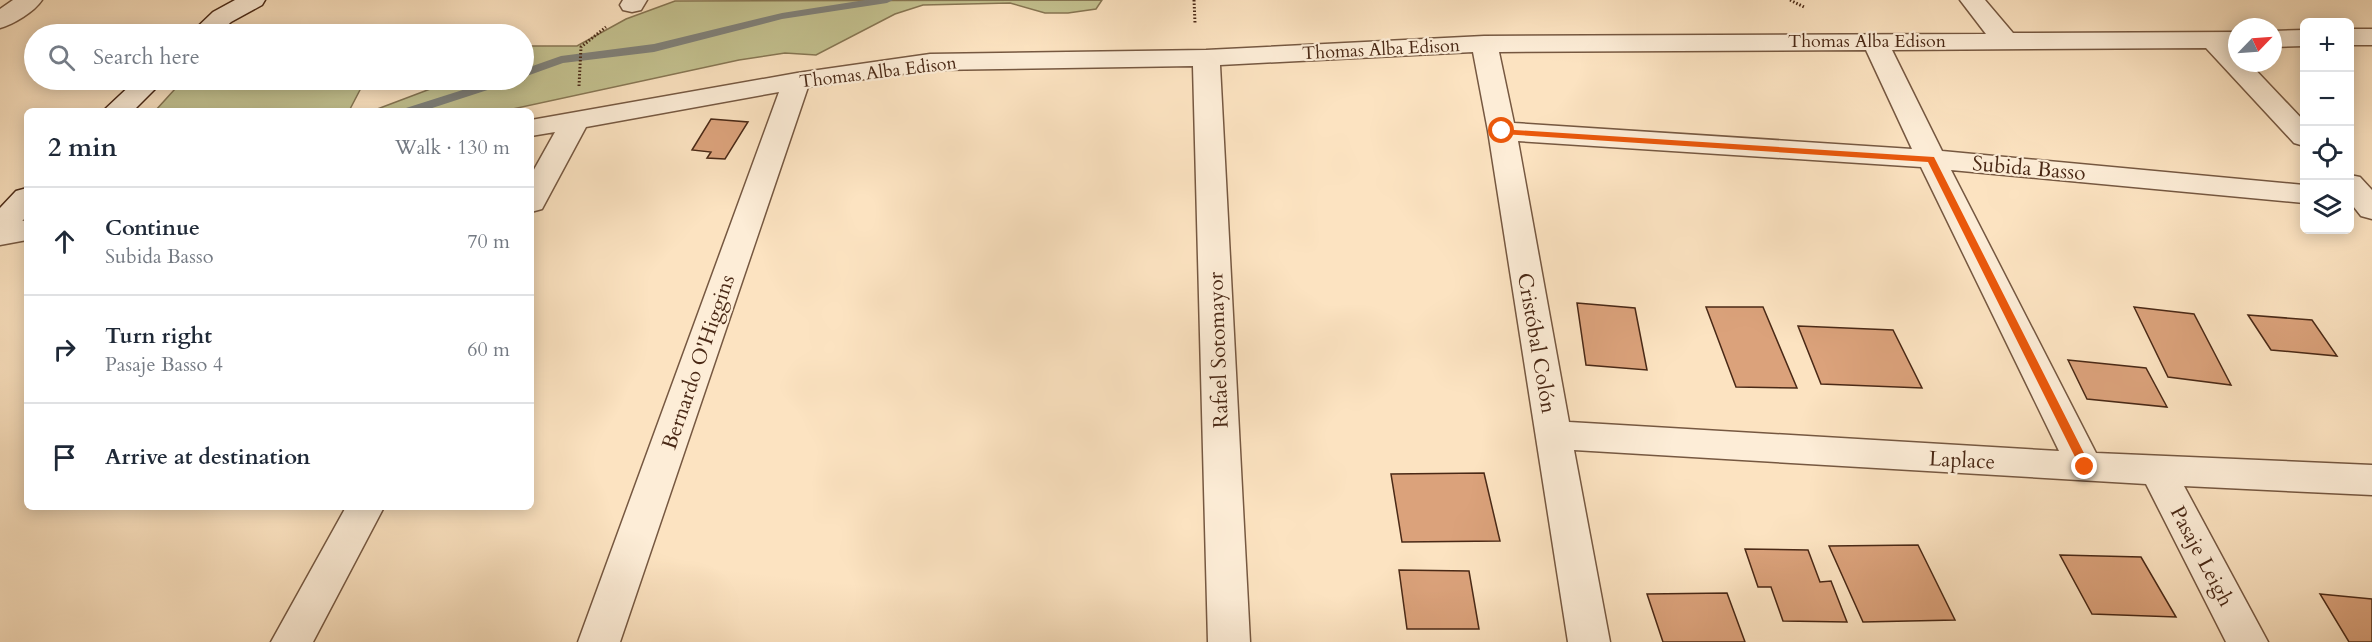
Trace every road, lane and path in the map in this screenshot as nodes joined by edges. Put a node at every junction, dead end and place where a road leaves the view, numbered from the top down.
1 (30, 0) edge
2 (253, 0) edge
3 (1972, 0) edge
4 (633, 3) edge
5 (0, 20) edge
6 (214, 24) edge
7 (2354, 37) edge
8 (2372, 37) edge
9 (2300, 38) edge
10 (2282, 39) edge
11 (2005, 40) junction
12 (2225, 40) edge
13 (1875, 41) junction
14 (1484, 44) junction
15 (1206, 58) junction
16 (797, 81) junction
17 (141, 90) edge
18 (120, 108) edge
19 (576, 119) junction
20 (534, 127) edge
21 (1502, 131) junction
22 (2300, 132) edge
23 (1931, 159) junction
24 (2300, 194) edge
25 (534, 196) edge
26 (24, 201) edge
27 (0, 226) edge
28 (24, 231) edge
29 (0, 235) edge
30 (1553, 435) junction
31 (2085, 467) junction
32 (2157, 470) junction
33 (2372, 480) edge
34 (363, 510) edge
35 (292, 642) edge
36 (599, 642) edge
37 (1229, 642) edge
38 (1589, 642) edge
39 (2247, 642) edge

1 - 5 street
2 - 6 street
3 - 11 street
4 - 19 path
7 - 8 street
9 - 10 street
11 - 12 street, Thomas Alba Edison
11 - 13 street, Thomas Alba Edison
12 - 22 street
13 - 14 street, Thomas Alba Edison
13 - 23 street
14 - 15 street, Thomas Alba Edison
14 - 21 street, Cristóbal Colón
15 - 16 street, Thomas Alba Edison
15 - 37 street, Rafael Sotomayor
16 - 19 street, Thomas Alba Edison
16 - 36 street, Bernardo O'Higgins
17 - 18 street
19 - 20 street, Thomas Alba Edison
19 - 25 street
21 - 23 street, Subida Basso
21 - 30 street, Cristóbal Colón
23 - 24 street, Subida Basso
23 - 31 street
26 - 27 street
28 - 29 street
30 - 31 street, Laplace
30 - 38 street, Cristóbal Colón
31 - 32 street, Laplace
32 - 33 street, Laplace
32 - 39 street, Pasaje Leigh
34 - 35 street

